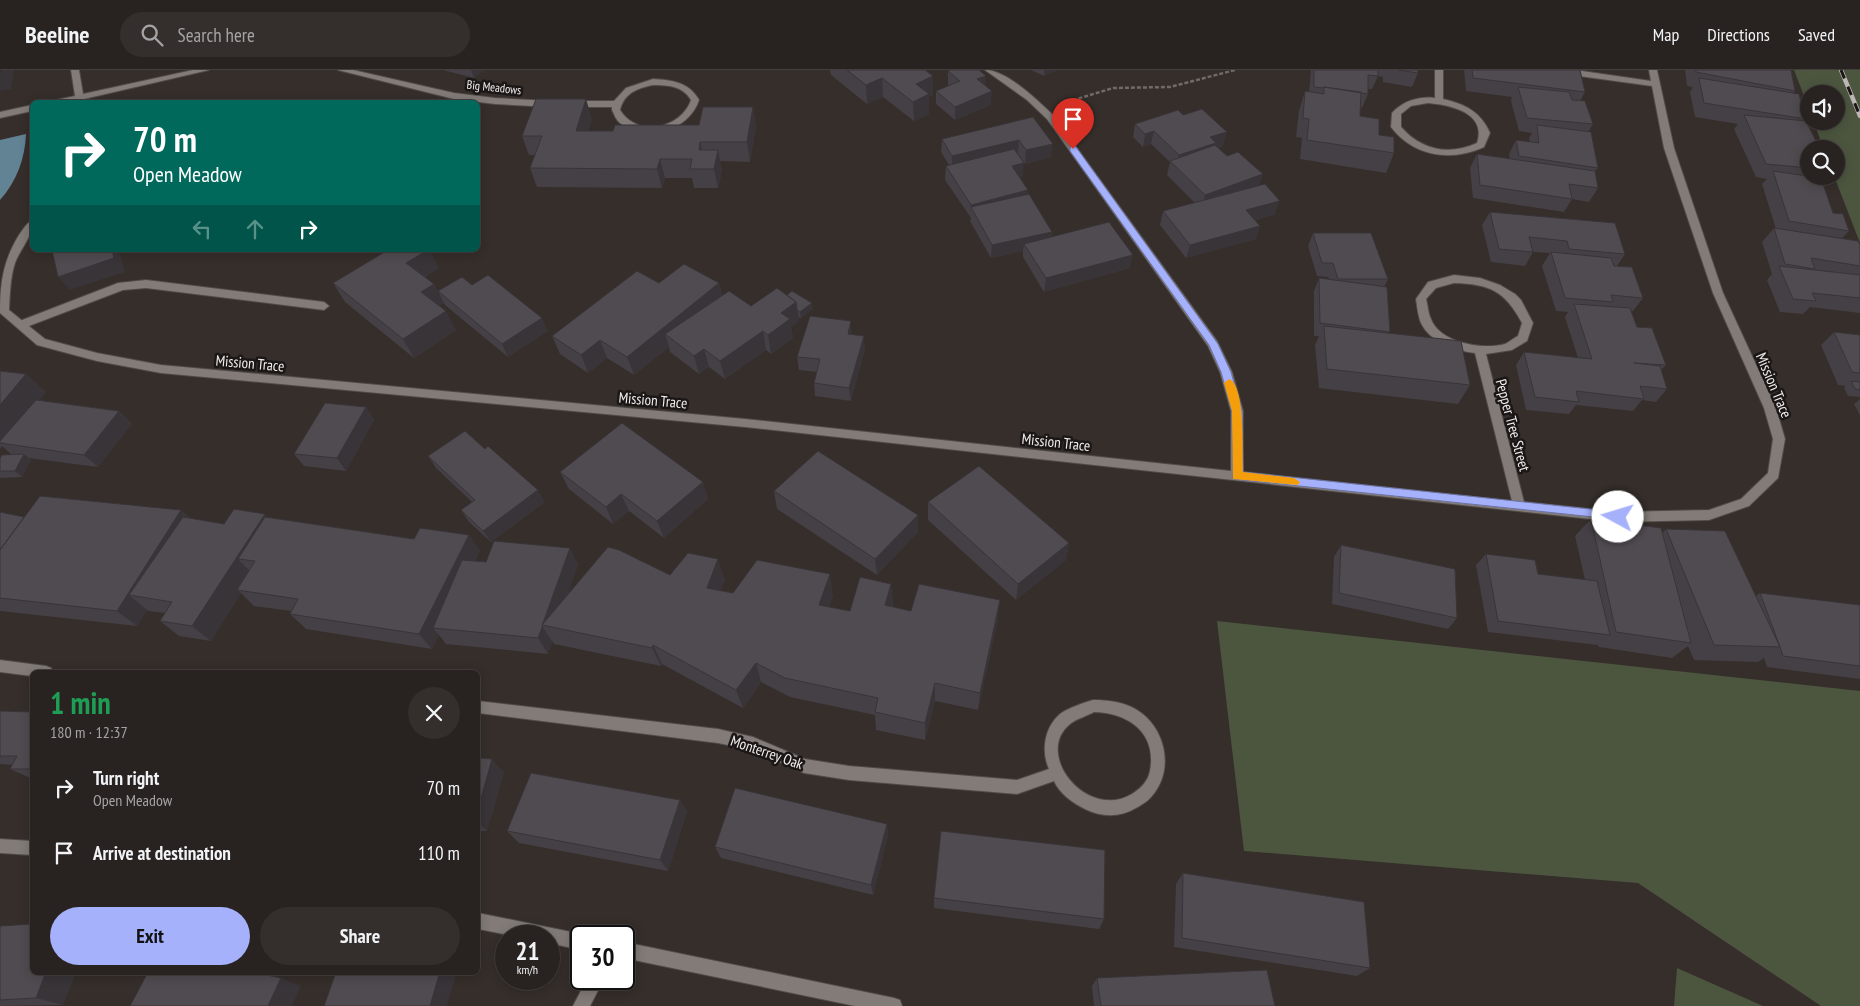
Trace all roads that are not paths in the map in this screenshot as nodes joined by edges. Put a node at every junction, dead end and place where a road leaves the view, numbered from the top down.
1 (75, 70) edge
2 (205, 70) edge
3 (342, 70) edge
4 (989, 70) edge
5 (1439, 70) edge
6 (1557, 70) edge
7 (1653, 70) edge
8 (1656, 84) junction
9 (80, 100) edge
10 (1439, 101) junction
11 (616, 104) junction
12 (30, 108) edge
13 (0, 115) edge
14 (30, 227) edge
15 (324, 306) dead end
16 (2, 312) edge
17 (21, 325) junction
18 (1480, 351) junction
19 (1237, 476) junction
20 (1520, 506) junction
21 (0, 666) edge
22 (31, 670) edge
23 (480, 707) edge
24 (1055, 774) junction
25 (0, 846) edge
26 (30, 848) edge
27 (480, 921) edge
28 (570, 940) edge
29 (635, 952) edge
30 (589, 990) edge
31 (580, 1006) edge
32 (894, 1006) edge

1 - 9 street
2 - 9 street
3 - 11 street, Big Meadows
4 - 19 street
5 - 10 street
6 - 8 street
7 - 8 street, Mission Trace
8 - 20 street, Mission Trace
10 - 10 street
11 - 11 street
12 - 13 street
14 - 16 street, Mission Trace
15 - 17 street
16 - 17 street, Mission Trace
17 - 19 street, Mission Trace
18 - 18 street
18 - 20 street, Pepper Tree Street
19 - 20 street, Mission Trace
21 - 22 street
23 - 24 street, Monterrey Oak
24 - 24 street
25 - 26 street
27 - 28 street
29 - 32 street
30 - 31 street

